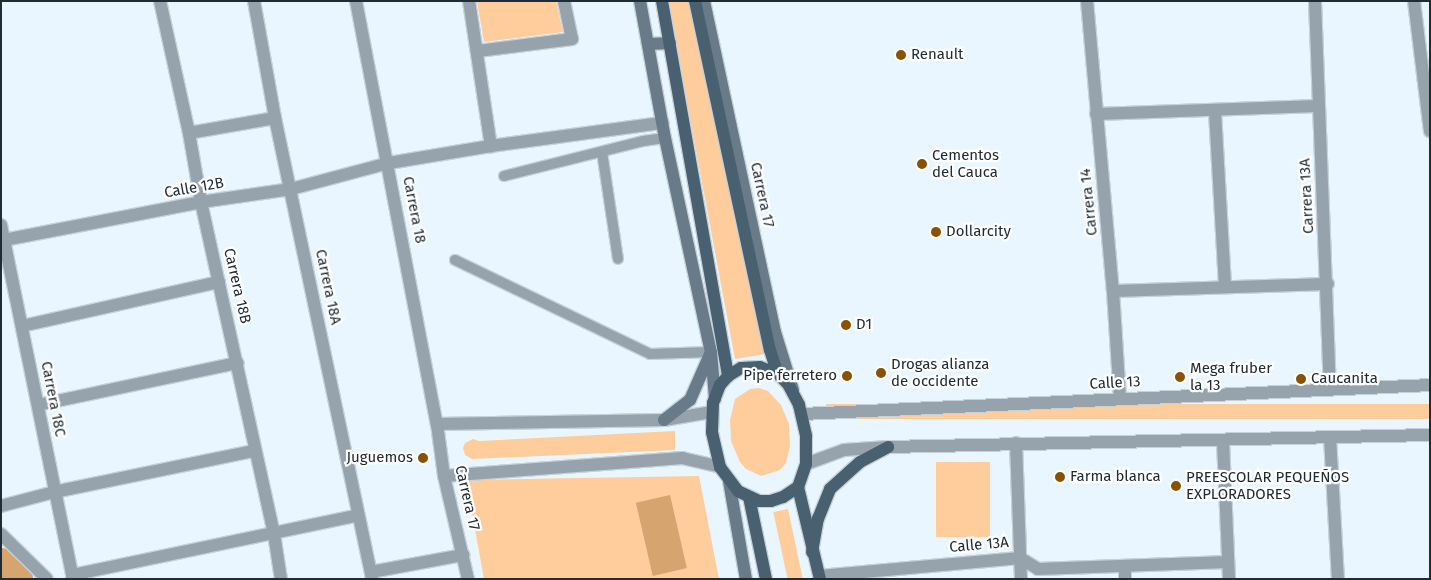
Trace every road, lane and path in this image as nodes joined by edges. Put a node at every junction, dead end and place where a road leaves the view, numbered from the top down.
1 (160, 1) edge
2 (254, 1) edge
3 (356, 1) edge
4 (469, 1) edge
5 (564, 1) edge
6 (640, 1) edge
7 (662, 1) edge
8 (695, 1) edge
9 (704, 1) edge
10 (1087, 1) edge
11 (1315, 1) edge
12 (1414, 1) edge
13 (670, 43) junction
14 (649, 44) junction
15 (478, 51) junction
16 (1318, 106) junction
17 (1215, 112) junction
18 (1096, 114) junction
19 (276, 118) junction
20 (662, 123) junction
21 (1430, 130) edge
22 (189, 133) junction
23 (665, 138) junction
24 (491, 146) junction
25 (602, 152) junction
26 (388, 163) junction
27 (504, 176) dead end
28 (291, 189) junction
29 (201, 202) junction
30 (1, 225) edge
31 (4, 240) junction
32 (618, 259) dead end
33 (455, 260) dead end
34 (6, 274) edge
35 (219, 282) junction
36 (1328, 284) junction
37 (1225, 287) junction
38 (1114, 291) junction
39 (22, 326) junction
40 (711, 352) junction
41 (238, 363) junction
42 (778, 374) junction
43 (728, 376) junction
44 (1430, 385) edge
45 (1330, 390) junction
46 (794, 395) junction
47 (715, 399) junction
48 (1120, 399) junction
49 (38, 404) junction
50 (712, 412) junction
51 (802, 414) junction
52 (664, 420) junction
53 (437, 424) junction
54 (1430, 435) edge
55 (1330, 437) junction
56 (1223, 441) junction
57 (1016, 443) junction
58 (888, 447) junction
59 (254, 451) junction
60 (806, 464) junction
61 (720, 467) junction
62 (444, 476) junction
63 (729, 481) junction
64 (798, 487) junction
65 (54, 492) junction
66 (749, 497) junction
67 (1, 506) edge
68 (358, 515) junction
69 (1, 534) edge
70 (274, 534) junction
71 (812, 552) junction
72 (463, 555) junction
73 (1020, 558) junction
74 (1228, 562) junction
75 (1125, 572) edge
76 (371, 576) edge
77 (73, 577) edge
78 (820, 577) edge
79 (47, 579) edge
80 (282, 579) edge
81 (468, 579) edge
82 (746, 579) edge
83 (766, 579) edge
84 (1021, 579) edge
85 (1229, 579) edge
86 (1338, 579) edge

1 - 22 street, Carrera 18B
2 - 19 street, Carrera 18A
3 - 26 street, Carrera 18
4 - 15 street
5 - 15 street
6 - 14 main road
7 - 13 main road
8 - 42 main road, Carrera 17
9 - 46 main road, Carrera 17
10 - 18 street, Carrera 14
11 - 16 street, Carrera 13A
12 - 21 street
13 - 14 main road
13 - 43 main road
14 - 20 main road
15 - 24 street
16 - 17 street
16 - 36 street, Carrera 13A
17 - 18 street
17 - 37 street
18 - 38 street, Carrera 14
19 - 22 street
19 - 28 street, Carrera 18A
20 - 23 main road
20 - 24 street, Calle 12B
22 - 29 street, Carrera 18B
23 - 25 lane
23 - 40 main road
24 - 26 street, Calle 12B
25 - 27 lane
25 - 32 lane
26 - 28 street, Calle 12B
26 - 53 street, Carrera 18
28 - 29 street, Calle 12B
28 - 68 street, Carrera 18A
29 - 31 street, Calle 12B
29 - 35 street, Carrera 18B
30 - 31 street, Carrera 18C
31 - 34 street, Carrera 18C
33 - 40 lane
34 - 39 street, Carrera 18C
35 - 39 street
35 - 41 street, Carrera 18B
36 - 37 street
36 - 45 street, Carrera 13A
37 - 38 street
38 - 48 street, Carrera 14
39 - 49 street, Carrera 18C
40 - 47 main road
40 - 52 main road
41 - 49 street
41 - 59 street, Carrera 18B
42 - 43 main road
42 - 46 main road
43 - 47 main road
44 - 45 street, Calle 13
45 - 48 street, Calle 13
46 - 51 main road
47 - 50 main road
48 - 51 street, Calle 13
49 - 65 street, Carrera 18C
50 - 52 street
50 - 61 main road
51 - 60 main road
52 - 53 street
53 - 62 street, Carrera 17
54 - 55 street
55 - 56 street
55 - 86 street
56 - 57 street
56 - 74 street
57 - 58 street
57 - 73 street
58 - 60 street
58 - 71 main road
59 - 65 street
59 - 70 street, Carrera 18B
60 - 64 main road
61 - 62 street
61 - 63 main road
62 - 72 street, Carrera 17
63 - 66 main road
63 - 82 main road
64 - 66 main road
64 - 71 main road
65 - 67 street
65 - 77 street, Carrera 18C
66 - 83 main road
68 - 70 street
68 - 76 street, Carrera 18A
69 - 79 street
70 - 77 street
70 - 80 street, Carrera 18B
71 - 78 main road
72 - 76 street
72 - 81 street, Carrera 17
73 - 75 street, Calle 13A
73 - 78 street, Calle 13A
73 - 84 street
74 - 75 street, Calle 13A
74 - 85 street

